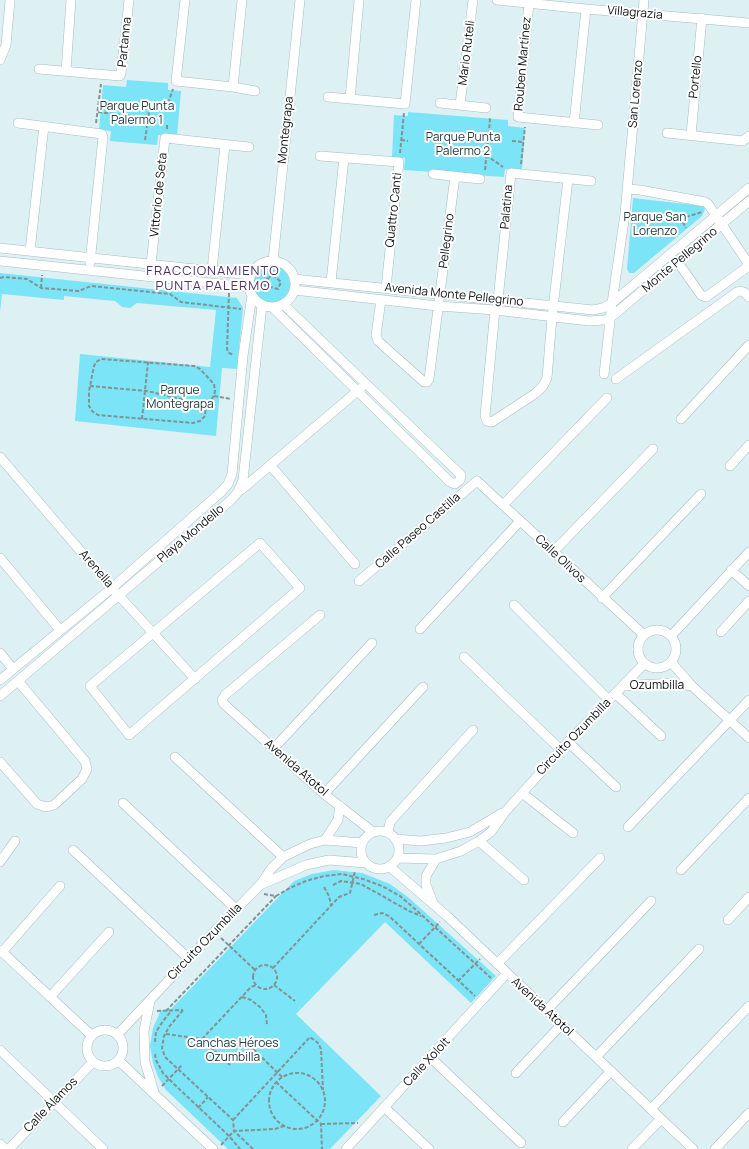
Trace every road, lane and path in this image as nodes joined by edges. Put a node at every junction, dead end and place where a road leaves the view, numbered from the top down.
1 (10, 0) edge
2 (71, 0) edge
3 (129, 0) edge
4 (185, 0) edge
5 (242, 0) edge
6 (300, 0) edge
7 (359, 0) edge
8 (416, 0) edge
9 (473, 0) edge
10 (497, 0) edge
11 (644, 0) edge
12 (529, 3) junction
13 (586, 9) junction
14 (643, 14) junction
15 (702, 18) junction
16 (4, 23) edge
17 (749, 23) edge
18 (0, 60) edge
19 (40, 69) dead end
20 (66, 71) junction
21 (102, 75) junction
22 (176, 81) junction
23 (233, 87) junction
24 (255, 91) dead end
25 (328, 97) dead end
26 (350, 99) junction
27 (168, 103) dead end
28 (440, 103) dead end
29 (405, 104) junction
30 (150, 105) dead end
31 (460, 105) junction
32 (486, 108) joint
33 (98, 112) junction
34 (148, 118) junction
35 (526, 118) junction
36 (18, 123) dead end
37 (574, 123) junction
38 (44, 126) junction
39 (598, 126) dead end
40 (95, 132) junction
41 (667, 133) dead end
42 (690, 135) junction
43 (749, 136) edge
44 (144, 140) dead end
45 (401, 140) junction
46 (408, 141) dead end
47 (512, 141) dead end
48 (523, 142) junction
49 (225, 145) junction
50 (249, 147) dead end
51 (486, 155) junction
52 (320, 156) dead end
53 (344, 158) junction
54 (399, 162) junction
55 (515, 173) junction
56 (433, 174) dead end
57 (455, 176) junction
58 (480, 179) joint
59 (568, 179) junction
60 (591, 181) dead end
61 (749, 188) edge
62 (627, 189) junction
63 (749, 201) edge
64 (716, 216) junction
65 (722, 224) junction
66 (0, 248) edge
67 (30, 251) junction
68 (91, 258) junction
69 (273, 261) junction
70 (678, 261) junction
71 (0, 262) edge
72 (151, 264) junction
73 (43, 266) junction
74 (90, 270) junction
75 (212, 270) junction
76 (252, 272) junction
77 (0, 278) edge
78 (294, 278) junction
79 (268, 279) junction
80 (332, 282) junction
81 (230, 284) junction
82 (263, 285) junction
83 (41, 288) junction
84 (386, 288) junction
85 (294, 290) junction
86 (250, 292) junction
87 (440, 293) junction
88 (749, 297) edge
89 (381, 300) junction
90 (498, 300) junction
91 (612, 303) junction
92 (283, 304) junction
93 (262, 305) junction
94 (553, 305) junction
95 (438, 306) junction
96 (272, 307) junction
97 (229, 308) junction
98 (250, 310) junction
99 (495, 310) junction
100 (552, 317) junction
101 (610, 318) junction
102 (749, 345) edge
103 (244, 356) junction
104 (148, 362) junction
105 (604, 374) dead end
106 (616, 379) dead end
107 (366, 383) junction
108 (90, 386) junction
109 (145, 391) junction
110 (357, 392) junction
111 (214, 396) junction
112 (607, 398) dead end
113 (206, 405) junction
114 (239, 405) junction
115 (250, 410) junction
116 (142, 418) junction
117 (681, 419) dead end
118 (749, 445) edge
119 (652, 449) dead end
120 (0, 457) edge
121 (270, 465) junction
122 (730, 466) dead end
123 (477, 481) joint
124 (238, 492) junction
125 (701, 494) dead end
126 (503, 505) junction
127 (520, 522) junction
128 (553, 552) junction
129 (749, 552) edge
130 (0, 558) edge
131 (355, 564) dead end
132 (731, 570) junction
133 (359, 581) dead end
134 (749, 586) edge
135 (112, 588) junction
136 (119, 595) junction
137 (602, 598) junction
138 (749, 601) edge
139 (514, 605) dead end
140 (320, 615) dead end
141 (420, 629) dead end
142 (60, 630) junction
143 (153, 632) junction
144 (721, 632) dead end
145 (644, 635) junction
146 (671, 636) junction
147 (372, 643) dead end
148 (0, 653) edge
149 (464, 657) dead end
150 (671, 662) junction
151 (644, 664) junction
152 (13, 669) junction
153 (195, 679) junction
154 (0, 680) edge
155 (18, 682) junction
156 (623, 686) junction
157 (692, 686) junction
158 (423, 687) dead end
159 (0, 696) edge
160 (612, 697) junction
161 (749, 700) edge
162 (729, 720) junction
163 (473, 730) dead end
164 (661, 736) dead end
165 (749, 738) edge
166 (568, 742) junction
167 (273, 749) junction
168 (561, 750) junction
169 (175, 757) dead end
170 (0, 762) edge
171 (616, 786) dead end
172 (522, 792) junction
173 (324, 794) junction
174 (749, 798) edge
175 (123, 803) dead end
176 (340, 806) junction
177 (505, 812) junction
178 (628, 827) dead end
179 (373, 832) junction
180 (388, 833) junction
181 (573, 833) dead end
182 (395, 839) junction
183 (325, 840) junction
184 (15, 841) dead end
185 (479, 841) junction
186 (362, 843) junction
187 (73, 850) dead end
188 (1, 857) edge
189 (283, 857) junction
190 (397, 858) junction
191 (600, 858) dead end
192 (436, 859) junction
193 (362, 863) junction
194 (389, 866) junction
195 (681, 870) dead end
196 (354, 877) junction
197 (524, 880) dead end
198 (353, 882) junction
199 (333, 884) dead end
200 (260, 885) junction
201 (60, 886) dead end
202 (324, 886) dead end
203 (253, 892) junction
204 (276, 896) junction
205 (749, 897) edge
206 (651, 901) dead end
207 (433, 904) junction
208 (331, 905) junction
209 (236, 909) junction
210 (374, 915) dead end
211 (447, 916) junction
212 (424, 917) junction
213 (728, 920) dead end
214 (435, 927) junction
215 (109, 932) dead end
216 (214, 932) junction
217 (418, 944) junction
218 (229, 946) junction
219 (699, 949) dead end
220 (1, 951) edge
221 (486, 953) junction
222 (189, 959) junction
223 (475, 964) junction
224 (497, 964) junction
225 (273, 968) junction
226 (255, 970) junction
227 (507, 974) junction
228 (458, 981) junction
229 (498, 984) junction
230 (257, 985) junction
231 (274, 985) junction
232 (50, 997) junction
233 (242, 997) junction
234 (151, 1000) junction
235 (295, 1001) dead end
236 (481, 1002) junction
237 (749, 1006) edge
238 (172, 1010) junction
239 (148, 1011) junction
240 (166, 1011) junction
241 (546, 1011) junction
242 (267, 1025) dead end
243 (561, 1025) junction
244 (118, 1034) junction
245 (165, 1034) junction
246 (92, 1035) junction
247 (202, 1039) junction
248 (249, 1045) dead end
249 (154, 1047) dead end
250 (0, 1050) edge
251 (155, 1053) dead end
252 (596, 1057) junction
253 (431, 1058) junction
254 (119, 1061) junction
255 (93, 1062) junction
256 (182, 1065) dead end
257 (230, 1065) dead end
258 (178, 1069) junction
259 (611, 1071) junction
260 (277, 1072) junction
261 (516, 1073) dead end
262 (282, 1077) junction
263 (169, 1079) junction
264 (276, 1082) junction
265 (323, 1092) junction
266 (154, 1094) junction
267 (208, 1097) junction
268 (54, 1102) junction
269 (384, 1107) junction
270 (198, 1108) junction
271 (652, 1109) junction
272 (749, 1113) edge
273 (661, 1119) junction
274 (232, 1120) junction
275 (317, 1120) junction
276 (370, 1122) junction
277 (563, 1122) dead end
278 (321, 1124) junction
279 (284, 1126) junction
280 (234, 1132) junction
281 (230, 1136) junction
282 (521, 1143) dead end
283 (0, 1144) edge
284 (5, 1149) edge
285 (9, 1149) edge
286 (103, 1149) edge
287 (213, 1149) edge
288 (217, 1149) edge
289 (240, 1149) edge
290 (253, 1149) edge
291 (322, 1149) edge
292 (346, 1149) edge
293 (429, 1149) edge
294 (632, 1149) edge
295 (693, 1149) edge
296 (715, 1149) edge

1 - 16 street
2 - 20 street
3 - 21 street, Partanna
4 - 22 street
5 - 23 street
6 - 69 street, Montegrapa
7 - 26 street
8 - 29 street
9 - 31 street, Mario Ruteli
10 - 12 street, Villagrazia
11 - 14 street, San Lorenzo
12 - 13 street, Villagrazia
12 - 35 street, Rouben Martínez
13 - 14 street, Villagrazia
13 - 37 street
14 - 15 street, Villagrazia
14 - 62 street, San Lorenzo
15 - 17 street, Villagrazia
15 - 42 street, Portello
16 - 18 street
19 - 20 street, Partanna
20 - 21 street, Partanna
21 - 33 path
22 - 23 street
22 - 27 path
23 - 24 street
25 - 26 street
26 - 29 street
28 - 31 street
29 - 45 path
30 - 34 path
31 - 32 street
32 - 51 path
33 - 34 path
33 - 40 path
34 - 44 path
35 - 37 street, Rouben Martínez
35 - 48 path
36 - 38 street
37 - 39 street, Rouben Martínez
38 - 40 street
38 - 67 street
40 - 68 street
41 - 42 street
42 - 43 street
45 - 46 path
45 - 54 path
47 - 48 path
48 - 55 path
49 - 50 street, Vittorio de Seta
49 - 72 street, Vittorio de Seta
49 - 75 street
51 - 55 path
51 - 58 path
52 - 53 street, Quattro Canti
53 - 54 street, Quattro Canti
53 - 80 street
54 - 84 street, Quattro Canti
55 - 59 street, Palatina
55 - 90 street, Palatina
56 - 57 street
57 - 58 street
57 - 87 street, Pellegrino
59 - 60 street, Palatina
59 - 94 street
61 - 64 street, Monte Pellegrino
62 - 64 street
62 - 91 street, San Lorenzo
63 - 65 street, Monte Pellegrino
64 - 65 street
64 - 91 street, Monte Pellegrino
65 - 70 street, Monte Pellegrino
65 - 70 street
66 - 67 street
67 - 68 street
68 - 72 street
68 - 74 street
69 - 76 street
69 - 78 street
70 - 101 street, Monte Pellegrino
71 - 73 street
72 - 75 street
73 - 74 street
73 - 83 path
74 - 81 street
75 - 76 street
76 - 79 path
76 - 86 street, Playa Mondello
77 - 83 path
78 - 80 street, Avenida Monte Pellegrino
78 - 85 street
79 - 82 path
79 - 82 path
80 - 84 street, Avenida Monte Pellegrino
81 - 86 street
81 - 97 path
82 - 86 path
83 - 97 path
84 - 87 street, Avenida Monte Pellegrino
85 - 89 street, Avenida Monte Pellegrino
85 - 92 street
86 - 93 street
86 - 98 street, Playa Mondello
87 - 90 street, Avenida Monte Pellegrino
87 - 95 street, Pellegrino
88 - 106 street
89 - 95 street, Avenida Monte Pellegrino
89 - 95 street, Pellegrino
90 - 94 street, Avenida Monte Pellegrino
91 - 94 street, Avenida Monte Pellegrino
91 - 101 street, San Lorenzo
92 - 96 street
92 - 107 street
93 - 96 street
93 - 115 street, Playa Mondello
94 - 100 street
95 - 99 street, Avenida Monte Pellegrino
96 - 110 street
97 - 98 path
97 - 103 path
98 - 103 street, Playa Mondello
99 - 100 street, Avenida Monte Pellegrino
99 - 100 street
100 - 101 street, Avenida Monte Pellegrino
101 - 105 street, San Lorenzo
102 - 117 street
103 - 114 street, Playa Mondello
104 - 108 path
104 - 109 path
104 - 111 path
107 - 110 street
107 - 110 street
108 - 109 path
108 - 116 path
109 - 113 path
109 - 116 path
110 - 121 street
111 - 113 path
111 - 114 path
112 - 126 street
113 - 116 path
114 - 115 street
114 - 135 street, Playa Mondello
115 - 124 street, Playa Mondello
118 - 122 street
119 - 128 street
120 - 135 street, Arenella
121 - 124 street
121 - 131 street
123 - 126 street, Calle Olivos
123 - 133 street, Calle Paseo Castilla
124 - 136 street, Playa Mondello
125 - 137 street
126 - 127 street, Calle Olivos
127 - 128 street, Calle Olivos
127 - 141 street
128 - 137 street, Calle Olivos
129 - 132 street
130 - 142 street
132 - 134 street
132 - 146 street
135 - 136 street, Arenella
135 - 142 street, Playa Mondello
136 - 143 street, Arenella
136 - 155 street, Playa Mondello
137 - 145 street, Calle Olivos
138 - 144 street
139 - 160 street
140 - 167 street, Avenida Atotol
142 - 152 street, Playa Mondello
143 - 153 street, Arenella
143 - 153 street
143 - 153 street
145 - 146 street
145 - 151 street
146 - 150 street
147 - 167 street
148 - 152 street
149 - 168 street
150 - 151 street
150 - 157 street
151 - 156 street, Circuito Ozumbilla
152 - 154 street, Playa Mondello
155 - 159 street, Playa Mondello
155 - 170 street
156 - 157 street, Ozumbilla
156 - 160 street, Circuito Ozumbilla
157 - 162 street
158 - 173 street
160 - 164 street
160 - 166 street, Circuito Ozumbilla
161 - 162 street
162 - 165 street
162 - 178 street
163 - 180 street
166 - 168 street, Circuito Ozumbilla
166 - 171 street
167 - 173 street, Avenida Atotol
168 - 172 street, Circuito Ozumbilla
169 - 189 street
172 - 177 street, Circuito Ozumbilla
172 - 181 street
173 - 176 street, Avenida Atotol
174 - 195 street
175 - 209 street
176 - 179 street, Avenida Atotol
176 - 183 street
177 - 182 street, Circuito Ozumbilla
177 - 185 street, Circuito Ozumbilla
179 - 180 street
179 - 186 street
180 - 182 street
182 - 190 street
183 - 186 street, Circuito Ozumbilla
183 - 189 street, Circuito Ozumbilla
184 - 188 street
185 - 192 street, Circuito Ozumbilla
185 - 197 street
186 - 193 street
187 - 222 street
189 - 200 street, Circuito Ozumbilla
190 - 192 street, Circuito Ozumbilla
190 - 194 street
191 - 224 street
192 - 207 street
193 - 194 street
193 - 196 path
193 - 200 street, Circuito Ozumbilla
194 - 207 street, Avenida Atotol
196 - 198 path
196 - 204 path
196 - 212 path
198 - 199 path
198 - 208 path
198 - 212 path
200 - 203 street, Circuito Ozumbilla
201 - 220 street
202 - 208 path
203 - 204 path
203 - 209 street, Circuito Ozumbilla
204 - 218 path
205 - 213 street
206 - 241 street
207 - 211 street, Avenida Atotol
208 - 225 path
209 - 216 street, Circuito Ozumbilla
210 - 217 path
211 - 214 path
211 - 221 street, Avenida Atotol
212 - 214 path
214 - 217 path
214 - 223 path
215 - 232 street
216 - 218 path
216 - 222 street, Circuito Ozumbilla
217 - 228 path
218 - 226 path
218 - 240 path
219 - 252 street
220 - 232 street
221 - 223 path
221 - 224 street, Avenida Atotol
222 - 234 street, Circuito Ozumbilla
223 - 228 path
223 - 229 path
224 - 227 street, Avenida Atotol
225 - 226 path
225 - 231 path
226 - 230 path
227 - 229 street, Calle Xololt
227 - 241 street, Avenida Atotol
228 - 236 path
229 - 236 street, Calle Xololt
230 - 231 path
230 - 233 path
231 - 235 path
232 - 246 street
233 - 242 path
233 - 247 path
234 - 239 street, Circuito Ozumbilla
234 - 244 street, Circuito Ozumbilla
236 - 253 street, Calle Xololt
237 - 271 street
238 - 240 path
238 - 245 path
238 - 249 path
239 - 240 path
239 - 266 street, Circuito Ozumbilla
241 - 243 street, Avenida Atotol
243 - 252 street, Avenida Atotol
243 - 261 street
244 - 246 street
244 - 254 street
245 - 247 path
245 - 258 path
246 - 255 street
247 - 257 path
248 - 260 path
250 - 268 street
251 - 263 path
252 - 259 street, Avenida Atotol
253 - 269 street, Calle Xololt
253 - 282 street
254 - 255 street
254 - 266 street
255 - 268 street, Calle Álamos
256 - 258 path
258 - 263 path
258 - 267 path
259 - 271 street, Avenida Atotol
259 - 277 street
260 - 262 path
260 - 265 path
260 - 274 path
262 - 264 path
262 - 265 path
263 - 266 path
263 - 270 path
264 - 275 path
264 - 279 path
265 - 275 path
266 - 287 street
267 - 270 path
267 - 274 path
268 - 285 street, Calle Álamos
268 - 286 street
269 - 276 street, Calle Xololt
269 - 293 street
270 - 281 path
271 - 273 street, Avenida Atotol
272 - 296 street
273 - 294 street
273 - 295 street, Avenida Atotol
274 - 280 path
275 - 278 path
275 - 279 path
276 - 278 path
276 - 292 street, Calle Xololt
278 - 291 path
279 - 280 path
280 - 281 path
280 - 290 path
281 - 288 path
281 - 289 path
283 - 284 street

